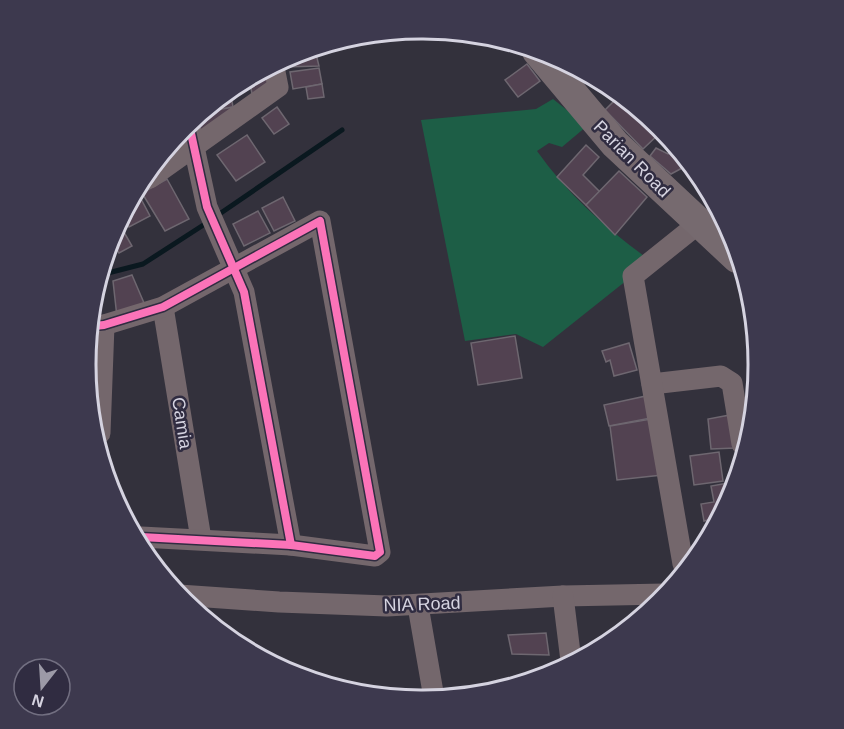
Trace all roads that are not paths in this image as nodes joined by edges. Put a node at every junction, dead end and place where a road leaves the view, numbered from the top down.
1 (548, 65) edge
2 (275, 74) edge
3 (191, 135) edge
4 (193, 150) junction
5 (160, 171) edge
6 (720, 238) edge
7 (233, 266) junction
8 (163, 307) junction
9 (99, 325) edge
10 (652, 384) junction
11 (100, 411) edge
12 (740, 432) edge
13 (146, 537) edge
14 (201, 539) junction
15 (291, 545) junction
16 (681, 561) edge
17 (653, 594) edge
18 (192, 595) edge
19 (563, 596) junction
20 (418, 606) junction
21 (572, 653) edge
22 (433, 689) edge

1 - 6 main road, Parian Road
2 - 4 street
3 - 4 street
4 - 5 street
4 - 7 street
6 - 10 street
7 - 8 street
7 - 15 street
7 - 15 street
8 - 9 street
8 - 14 street, Camia
9 - 11 street
10 - 12 street
10 - 16 street
13 - 14 street
14 - 15 street
17 - 19 street, NIA Road
18 - 20 street, NIA Road
19 - 20 street, NIA Road
19 - 21 street
20 - 22 street

